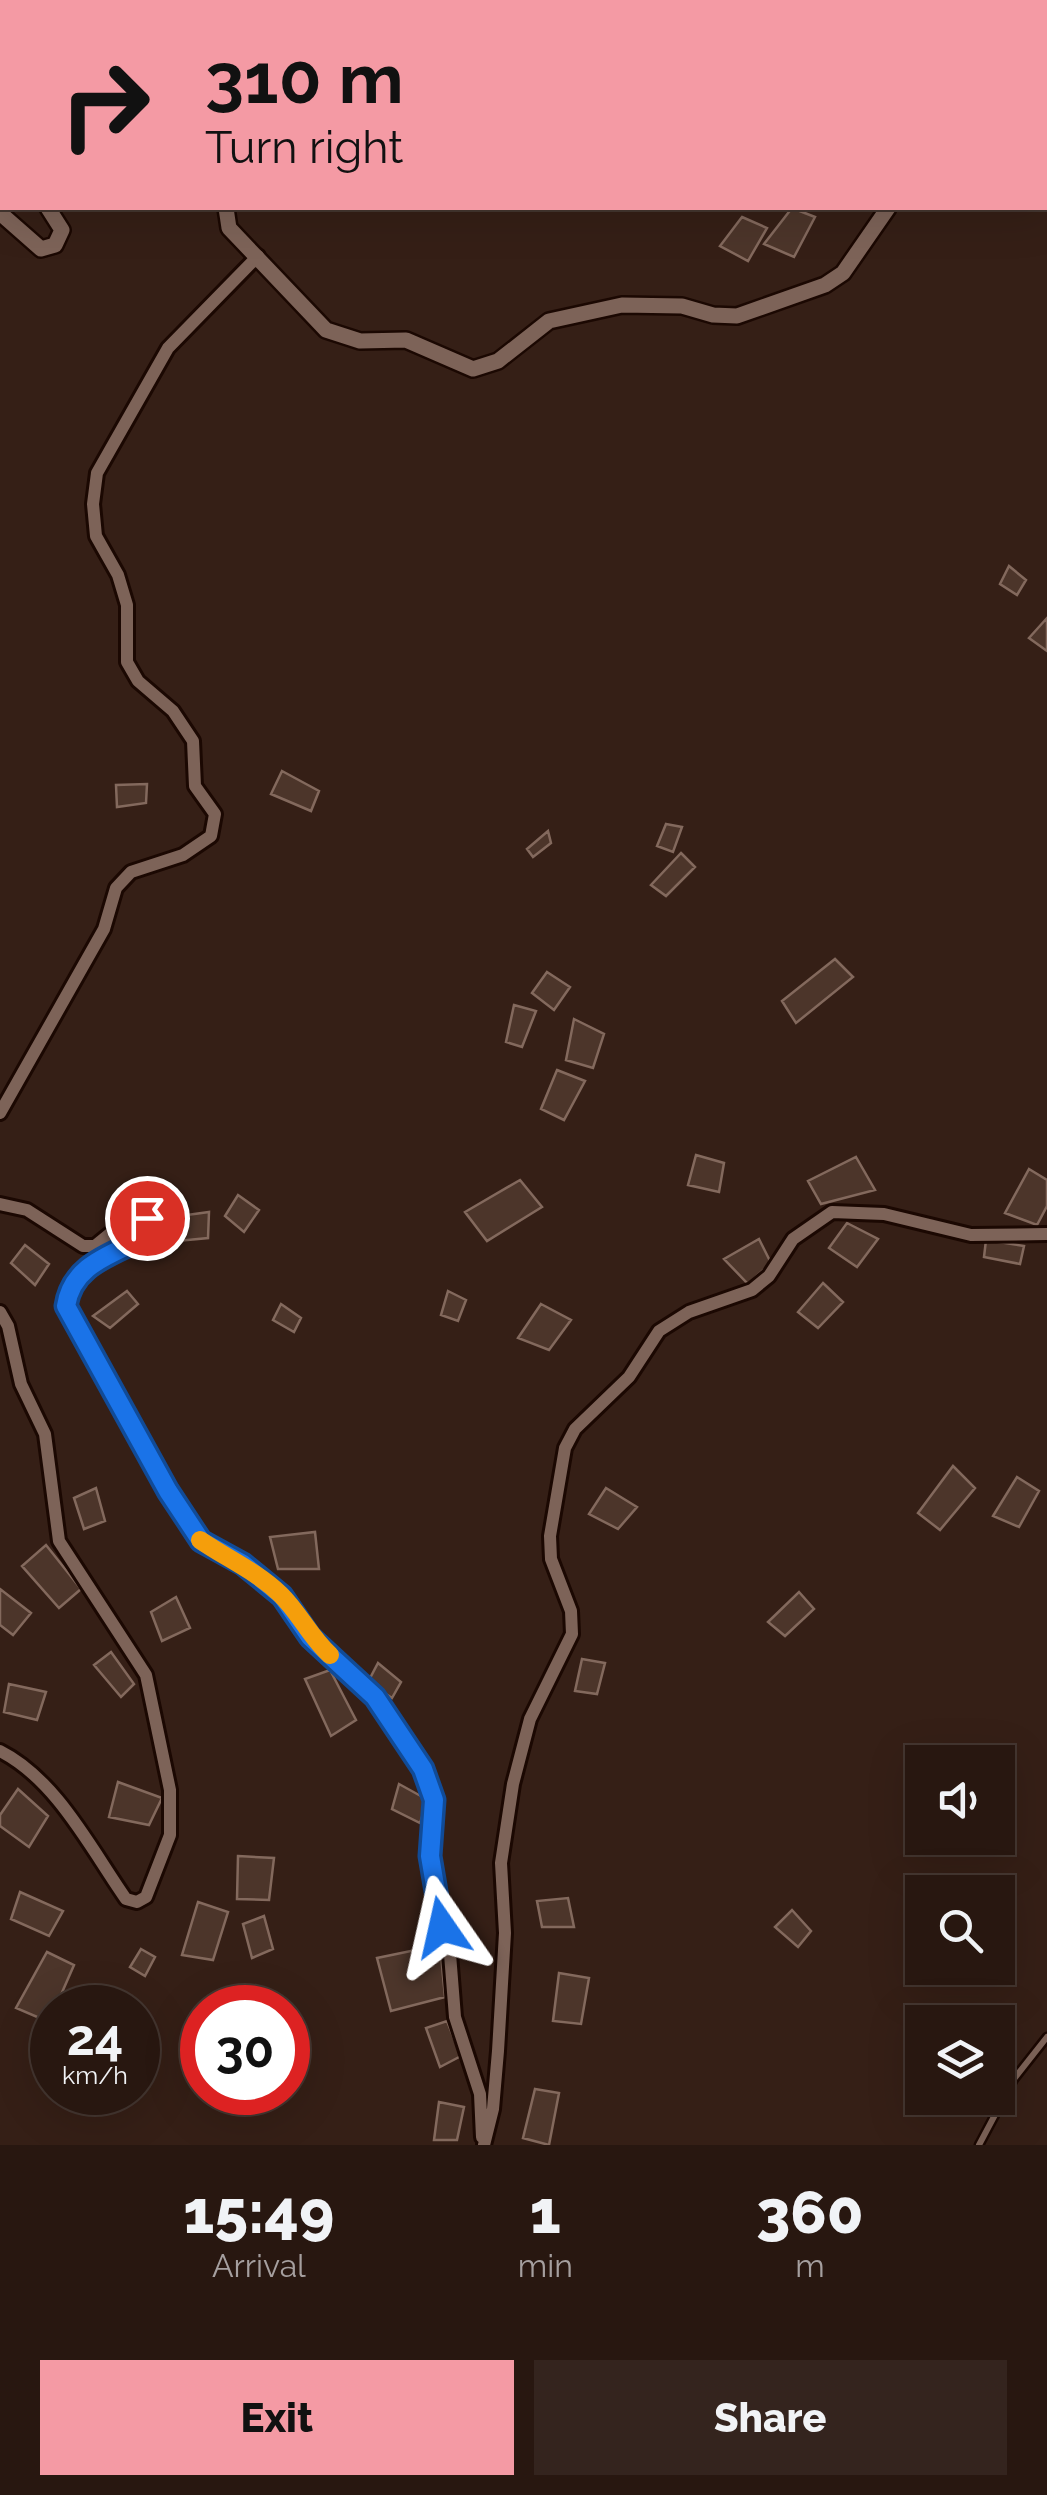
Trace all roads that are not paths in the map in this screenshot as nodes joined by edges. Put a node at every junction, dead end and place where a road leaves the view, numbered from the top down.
1 (49, 210) edge
2 (226, 210) edge
3 (887, 210) edge
4 (0, 214) edge
5 (258, 256) junction
6 (0, 1113) edge
7 (0, 1204) edge
8 (1047, 1234) edge
9 (0, 1312) edge
10 (0, 1751) edge
11 (1047, 2037) edge
12 (483, 2145) edge
13 (978, 2145) edge

1 - 4 street
2 - 5 street
3 - 5 street
5 - 6 street
7 - 12 street
8 - 12 street
9 - 10 street
11 - 13 lane

